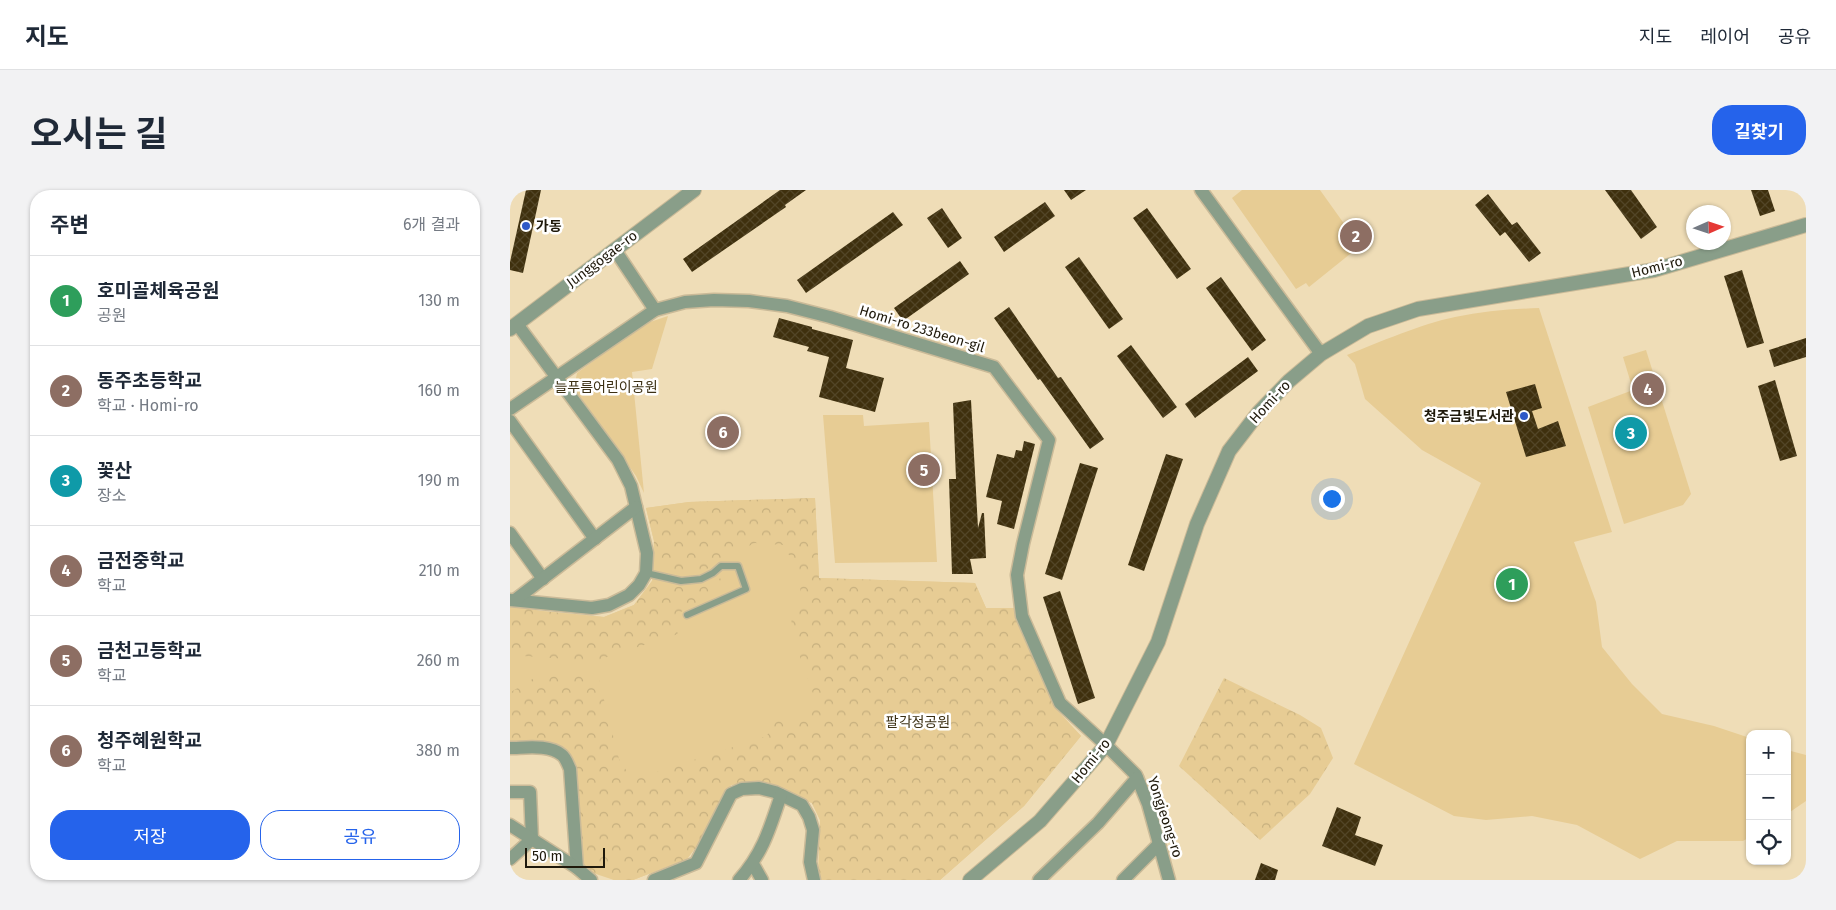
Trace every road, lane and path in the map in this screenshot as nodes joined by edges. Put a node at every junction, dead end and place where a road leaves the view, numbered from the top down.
1 (1201, 190) edge
2 (692, 191) edge
3 (1806, 225) edge
4 (615, 250) junction
5 (655, 310) junction
6 (513, 326) edge
7 (1321, 354) junction
8 (558, 378) junction
9 (510, 409) edge
10 (510, 421) edge
11 (636, 507) junction
12 (510, 533) edge
13 (595, 539) junction
14 (646, 573) junction
15 (543, 579) junction
16 (513, 600) edge
17 (687, 616) dead end
18 (1106, 745) junction
19 (510, 748) edge
20 (1137, 778) junction
21 (510, 792) edge
22 (781, 795) junction
23 (510, 825) edge
24 (532, 839) junction
25 (1159, 844) junction
26 (510, 859) edge
27 (753, 864) junction
28 (583, 876) edge
29 (654, 880) edge
30 (739, 880) edge
31 (762, 880) edge
32 (814, 880) edge
33 (970, 880) edge
34 (1039, 880) edge
35 (1123, 880) edge
36 (1169, 880) edge

1 - 7 street
2 - 4 street, Junggogae-ro
3 - 7 street, Homi-ro
4 - 5 street
4 - 6 street, Junggogae-ro
5 - 8 street
5 - 18 street, Homi-ro 233beon-gil
6 - 8 street
7 - 18 street, Homi-ro
8 - 9 street
8 - 11 street
10 - 13 street
11 - 13 street
11 - 14 street
12 - 15 street
13 - 15 street
14 - 16 street
14 - 17 lane
15 - 16 street
18 - 20 street, Yongjeong-ro
18 - 33 street, Homi-ro
19 - 28 street
20 - 25 street, Yongjeong-ro
20 - 34 street
21 - 24 street
22 - 27 street
22 - 29 street
22 - 32 street
23 - 24 street
24 - 26 street
24 - 28 street
25 - 35 street
25 - 36 street, Yongjeong-ro
27 - 30 street
27 - 31 street

